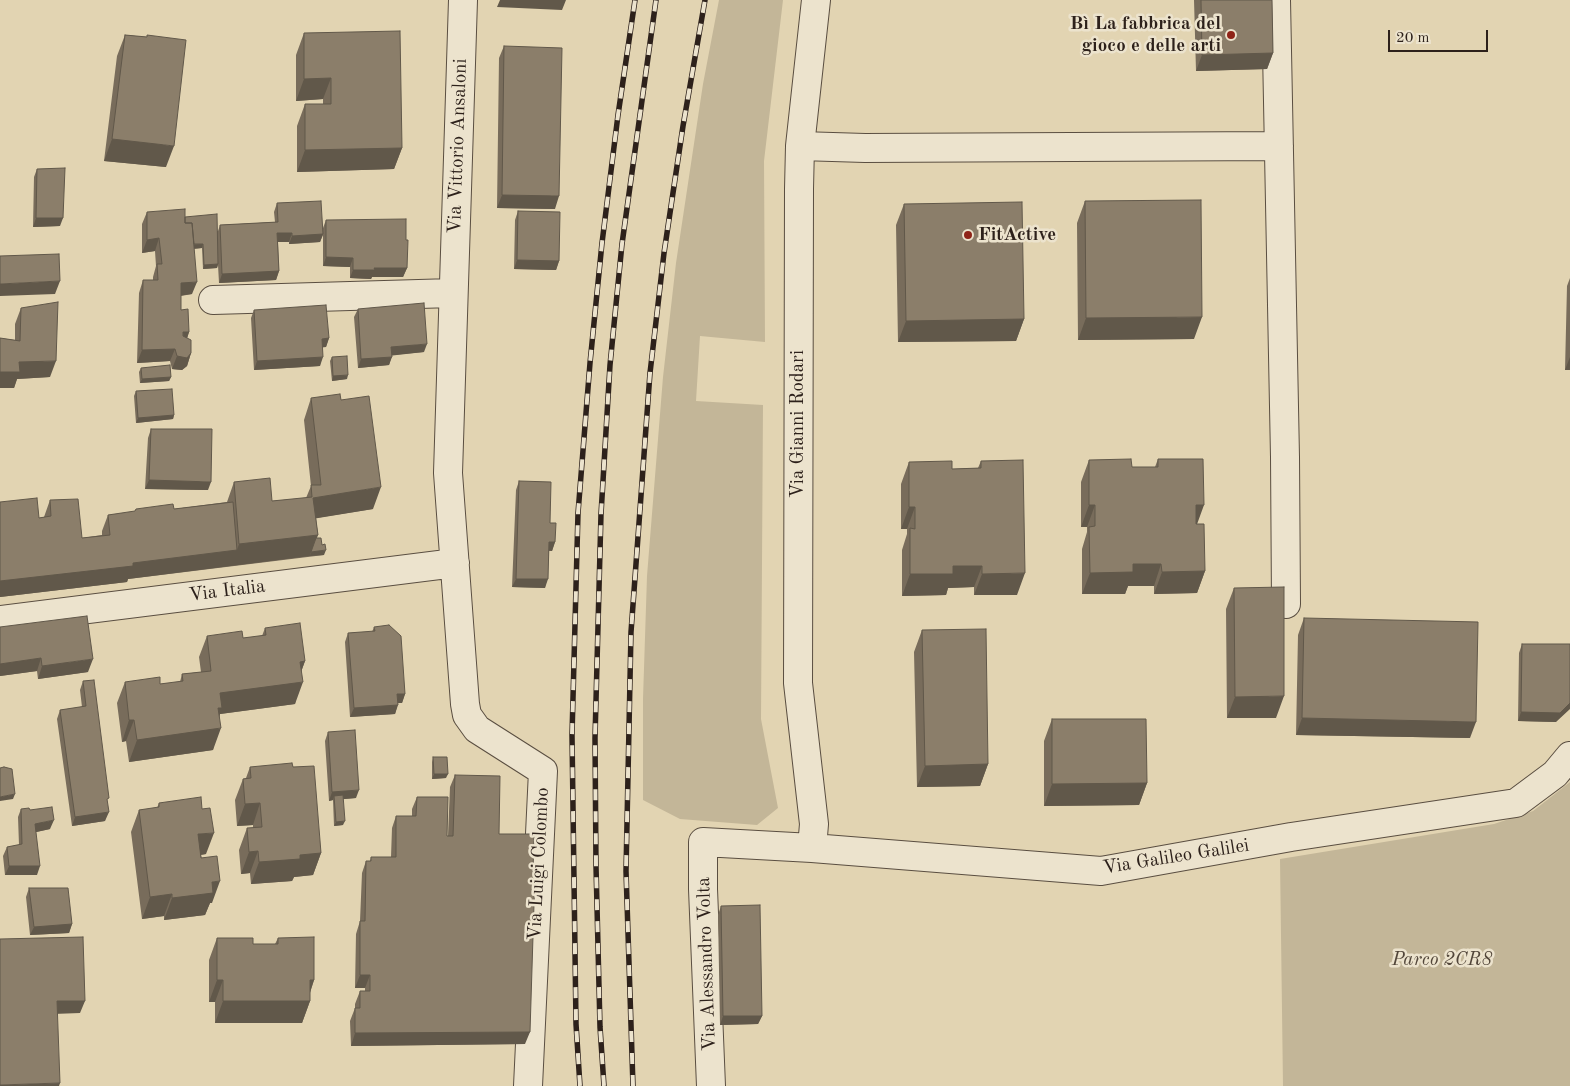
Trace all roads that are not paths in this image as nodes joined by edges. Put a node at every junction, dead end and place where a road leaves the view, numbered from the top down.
1 (463, 0) edge
2 (816, 0) edge
3 (1276, 0) edge
4 (800, 146) junction
5 (1279, 146) junction
6 (453, 293) junction
7 (214, 300) dead end
8 (455, 563) junction
9 (1286, 604) edge
10 (0, 620) edge
11 (1570, 756) edge
12 (703, 842) joint
13 (812, 848) junction
14 (528, 1086) edge
15 (711, 1086) edge

1 - 6 street, Via Vittorio Ansaloni
2 - 4 street, Via Gianni Rodari
3 - 5 street
4 - 5 street
4 - 13 street, Via Gianni Rodari
5 - 9 street
6 - 7 street
6 - 8 street, Via Vittorio Ansaloni
8 - 10 street, Via Italia
8 - 14 street, Via Luigi Colombo
11 - 13 street, Via Galileo Galilei
12 - 13 street, Via Galileo Galilei
12 - 15 street, Via Alessandro Volta

